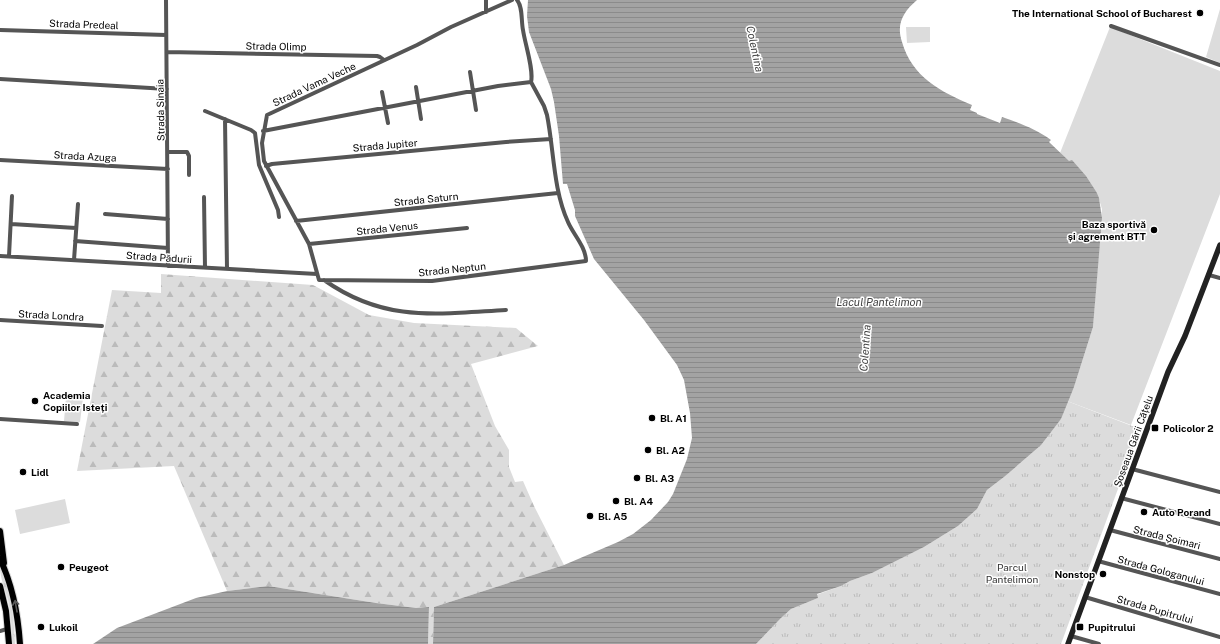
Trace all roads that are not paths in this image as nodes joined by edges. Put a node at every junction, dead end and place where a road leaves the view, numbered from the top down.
1 (166, 0) edge
2 (486, 0) edge
3 (512, 0) edge
4 (517, 0) edge
5 (486, 12) junction
6 (1111, 26) dead end
7 (0, 30) edge
8 (166, 35) junction
9 (167, 52) junction
10 (384, 60) junction
11 (1220, 65) edge
12 (470, 72) dead end
13 (0, 79) edge
14 (531, 82) junction
15 (416, 87) dead end
16 (167, 89) junction
17 (473, 91) junction
18 (382, 92) dead end
19 (418, 102) junction
20 (385, 108) junction
21 (476, 110) dead end
22 (205, 111) dead end
23 (225, 119) junction
24 (421, 119) dead end
25 (388, 123) dead end
26 (263, 131) junction
27 (551, 139) junction
28 (168, 152) junction
29 (0, 160) edge
30 (266, 166) junction
31 (168, 169) junction
32 (189, 176) dead end
33 (558, 194) junction
34 (12, 196) dead end
35 (204, 197) dead end
36 (78, 204) dead end
37 (105, 214) dead end
38 (279, 217) dead end
39 (168, 219) junction
40 (296, 221) junction
41 (11, 224) junction
42 (76, 228) junction
43 (468, 228) dead end
44 (75, 242) junction
45 (309, 244) junction
46 (1220, 246) edge
47 (168, 248) junction
48 (0, 256) edge
49 (10, 256) junction
50 (74, 260) junction
51 (168, 266) junction
52 (205, 268) junction
53 (227, 269) junction
54 (317, 274) junction
55 (1209, 275) junction
56 (1220, 278) edge
57 (322, 280) junction
58 (506, 310) dead end
59 (0, 320) edge
60 (102, 326) dead end
61 (0, 419) edge
62 (77, 424) dead end
63 (1132, 468) junction
64 (1220, 492) edge
65 (1121, 498) junction
66 (1220, 524) edge
67 (1110, 530) junction
68 (0, 531) edge
69 (0, 559) edge
70 (1220, 559) edge
71 (1098, 561) junction
72 (5, 569) junction
73 (0, 586) edge
74 (1220, 594) edge
75 (1085, 597) junction
76 (7, 629) junction
77 (0, 631) edge
78 (1071, 636) junction
79 (1220, 637) edge
80 (8, 644) edge
81 (20, 644) edge
82 (1068, 644) edge
83 (1099, 644) edge

1 - 8 street, Strada Sinaia
2 - 5 street
3 - 5 street, Strada Vama Veche
4 - 14 street
5 - 10 street, Strada Vama Veche
6 - 11 street
7 - 8 street, Strada Predeal
8 - 9 street, Strada Sinaia
9 - 10 street, Strada Olimp
9 - 16 street, Strada Sinaia
10 - 26 street, Strada Vama Veche
12 - 17 street
13 - 16 street
14 - 17 street
14 - 27 street
15 - 19 street
16 - 28 street, Strada Sinaia
17 - 19 street
17 - 21 street
18 - 20 street
19 - 20 street
19 - 24 street
20 - 25 street
20 - 26 street
22 - 23 street
23 - 38 street
23 - 53 street
26 - 30 street, Strada Vama Veche
27 - 30 street, Strada Jupiter
27 - 33 street
28 - 31 street, Strada Sinaia
28 - 32 street
29 - 31 street, Strada Azuga
30 - 40 street, Strada Vama Veche
31 - 39 street, Strada Sinaia
33 - 40 street, Strada Saturn
33 - 57 street, Strada Neptun
34 - 41 street
35 - 52 street
36 - 42 street
37 - 39 street
39 - 47 street, Strada Sinaia
40 - 45 street, Strada Vama Veche
41 - 42 street
41 - 49 street
42 - 44 street
43 - 45 street, Strada Venus
44 - 47 street
44 - 50 street
45 - 54 street, Strada Vama Veche
46 - 55 main road, Șoseaua Gării Cățelu
47 - 51 street, Strada Sinaia
48 - 49 street, Strada Pădurii
49 - 50 street, Strada Pădurii
50 - 51 street, Strada Pădurii
51 - 52 street, Strada Pădurii
52 - 53 street, Strada Pădurii
53 - 54 street, Strada Pădurii
54 - 57 street, Strada Vama Veche
55 - 56 street
55 - 63 main road, Șoseaua Gării Cățelu
57 - 58 street
59 - 60 street, Strada Londra
61 - 62 street
63 - 64 street
63 - 65 main road, Șoseaua Gării Cățelu
65 - 66 street
65 - 67 main road, Șoseaua Gării Cățelu
67 - 70 street, Strada Șoimari
67 - 71 main road, Șoseaua Gării Cățelu
68 - 72 main road
69 - 72 main road
71 - 74 street, Strada Gologanului
71 - 75 main road, Șoseaua Gării Cățelu
81 -> 72 main road
73 - 76 main road
75 - 78 main road, Șoseaua Gării Cățelu
75 - 79 street, Strada Pupitrului
76 - 77 street
76 - 80 main road
78 - 82 main road, Șoseaua Gării Cățelu
78 - 83 street

